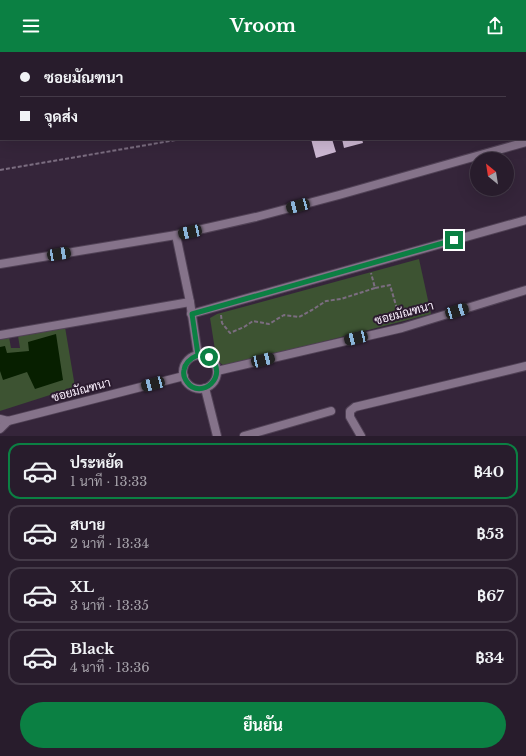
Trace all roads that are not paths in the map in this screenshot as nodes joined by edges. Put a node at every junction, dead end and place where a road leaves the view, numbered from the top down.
1 (526, 142) edge
2 (526, 220) edge
3 (176, 235) junction
4 (0, 264) edge
5 (526, 290) edge
6 (190, 302) junction
7 (192, 314) junction
8 (0, 334) edge
9 (198, 355) junction
10 (526, 366) edge
11 (217, 371) junction
12 (184, 376) junction
13 (205, 388) junction
14 (331, 411) dead end
15 (4, 420) edge
16 (0, 430) edge
17 (217, 436) edge
18 (244, 436) edge
19 (361, 436) edge

1 - 3 street
2 - 7 street
3 - 4 street
3 - 6 street
5 - 11 street, ซอยมัณฑนา
6 - 7 street
6 - 8 street
7 - 9 street
9 - 11 street
9 - 12 street
10 - 19 street
11 - 13 street
12 - 13 street
12 - 15 street, ซอยมัณฑนา
13 - 17 street
14 - 18 street
15 - 16 street, ซอยมัณฑนา

